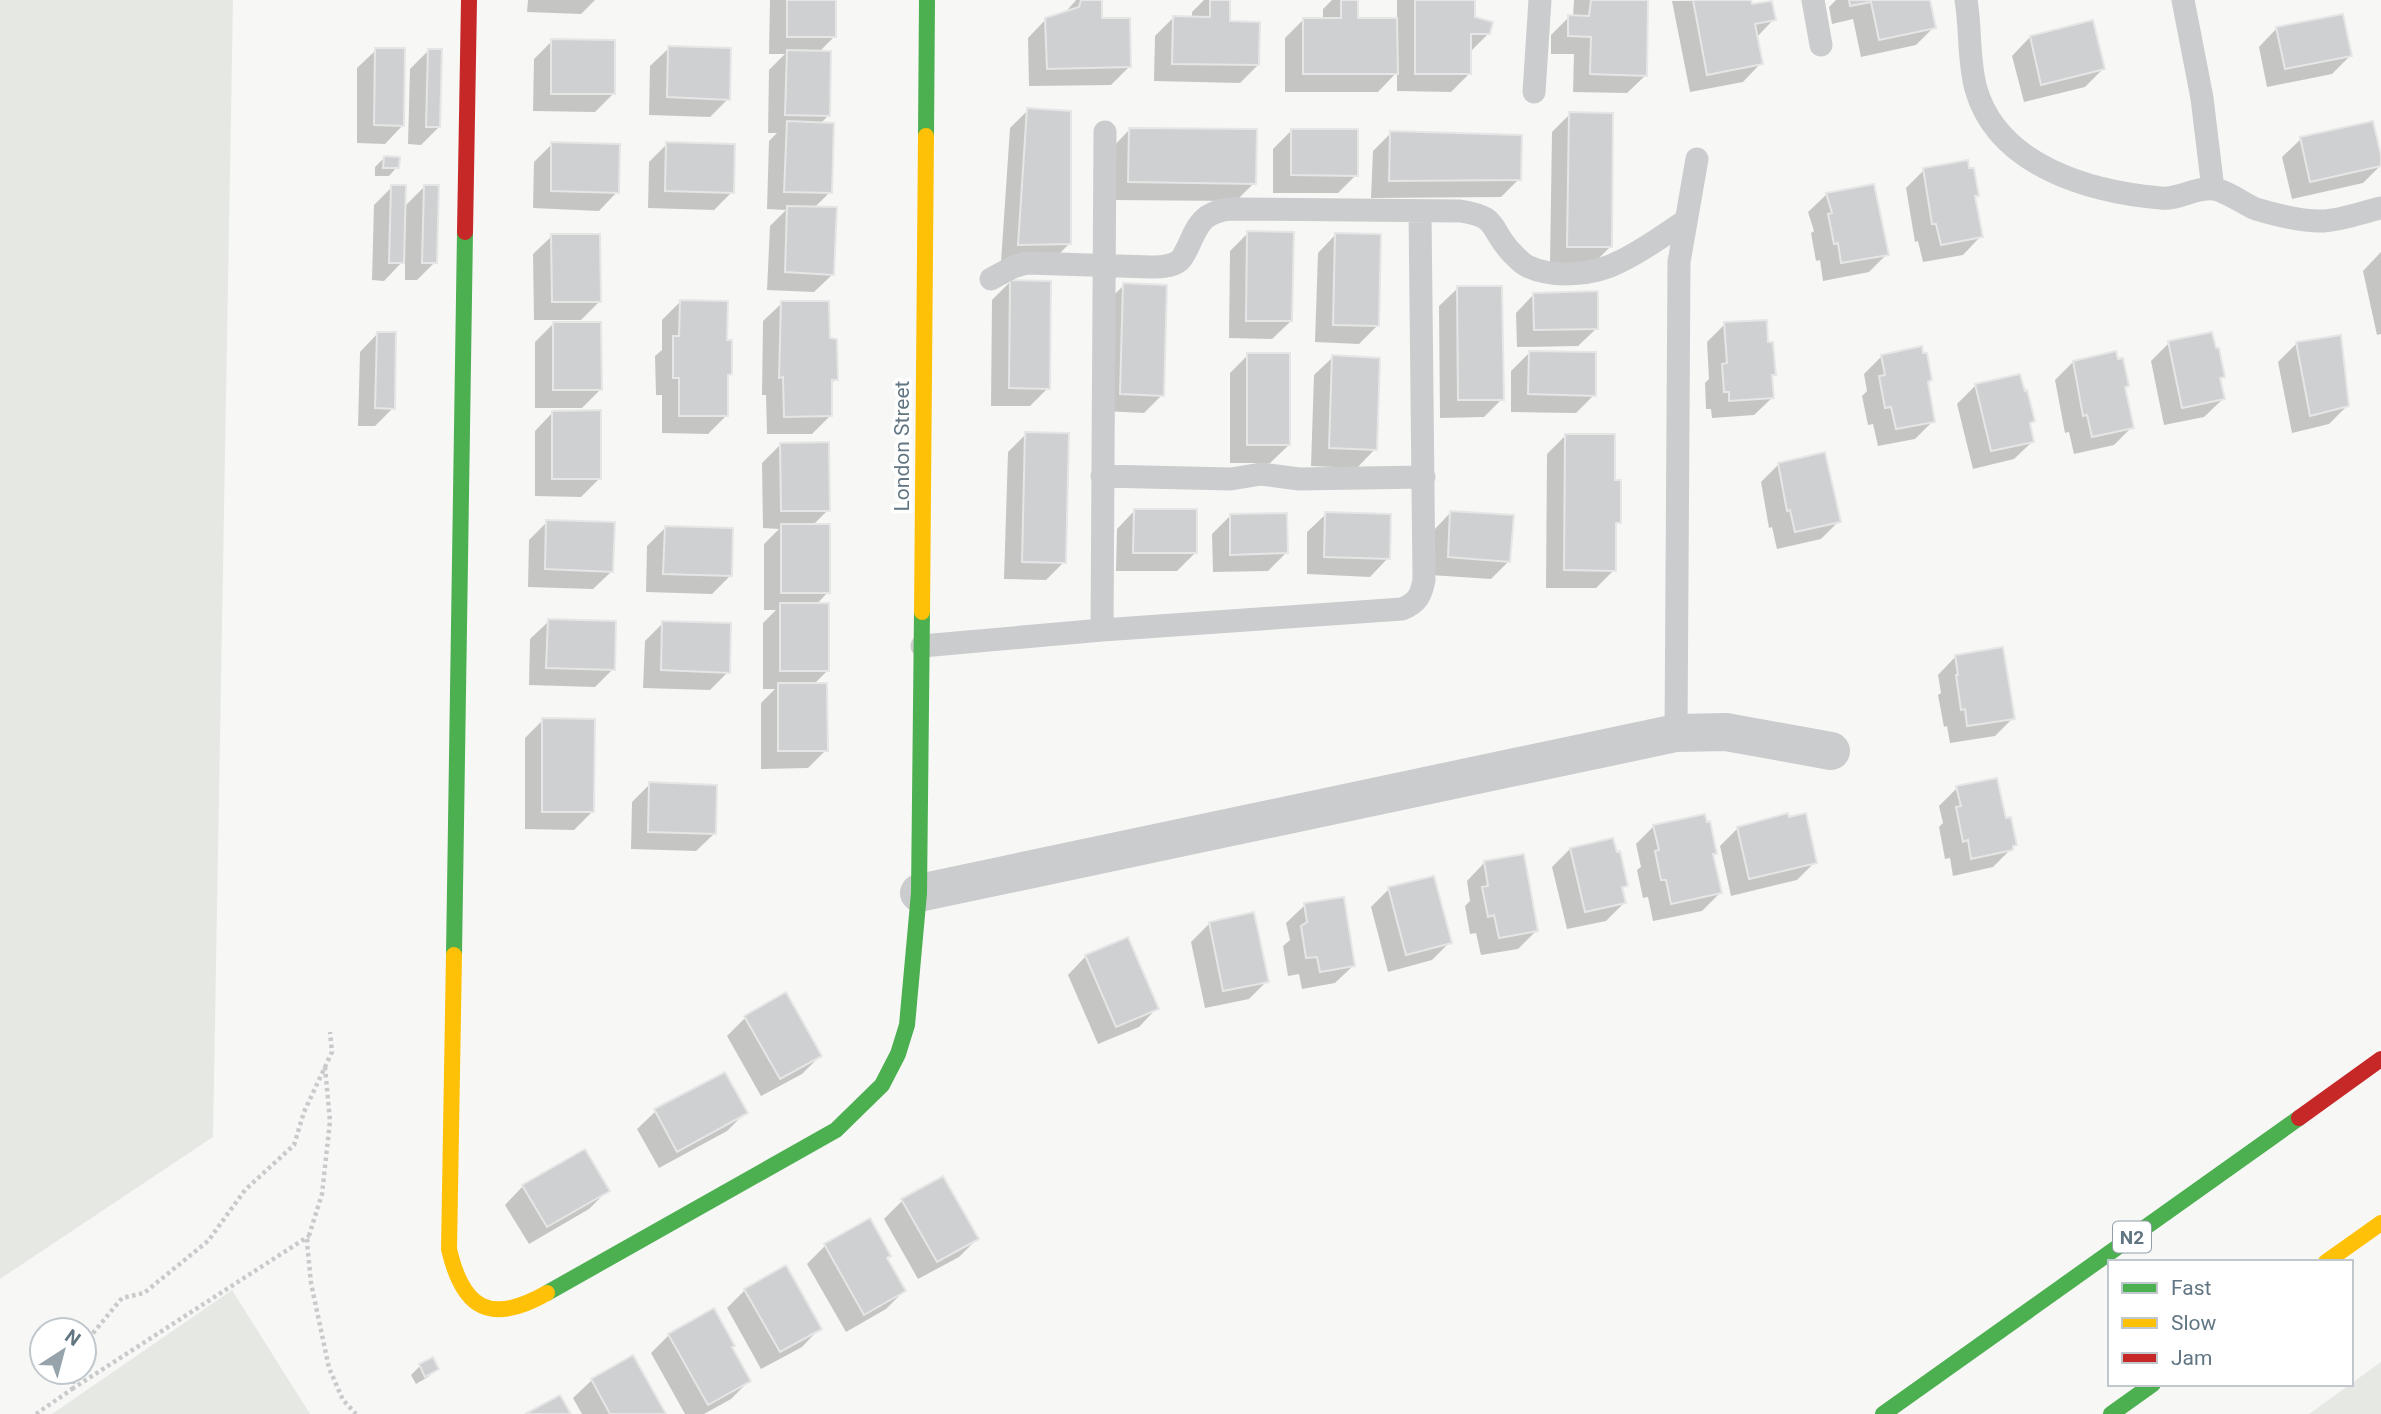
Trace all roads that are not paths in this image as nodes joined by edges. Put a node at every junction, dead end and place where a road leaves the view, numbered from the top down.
1 (469, 0) edge
2 (927, 0) edge
3 (1541, 0) edge
4 (1813, 0) edge
5 (1966, 0) edge
6 (2183, 0) edge
7 (1821, 45) dead end
8 (1534, 92) dead end
9 (1105, 132) dead end
10 (1697, 159) dead end
11 (2213, 189) junction
12 (2381, 208) edge
13 (1420, 211) junction
14 (1685, 221) junction
15 (1103, 266) junction
16 (991, 279) dead end
17 (1102, 476) junction
18 (1424, 477) junction
19 (1102, 630) junction
20 (922, 646) junction
21 (1676, 733) junction
22 (1831, 751) dead end
23 (919, 893) junction
24 (2381, 1042) edge
25 (2381, 1059) edge
26 (2259, 1146) junction
27 (2381, 1223) edge
28 (2329, 1260) edge
29 (2150, 1386) edge
30 (1883, 1414) edge
31 (2111, 1414) edge

1 - 23 main road, London Street
2 - 20 main road, London Street
3 - 8 lane
4 - 7 lane
5 - 11 lane
6 - 11 lane
9 - 15 lane
10 - 14 lane
11 - 12 lane
13 - 14 lane
13 - 15 lane
13 - 18 lane
14 - 21 lane
15 - 16 lane
15 - 17 lane
17 - 18 lane
17 - 19 lane
18 - 19 lane
19 - 20 lane
20 - 23 main road, London Street
21 - 22 street
21 - 23 street
24 - 26 main road
25 - 26 main road, N2
26 - 30 main road, N2
27 - 28 main road
29 - 31 main road

